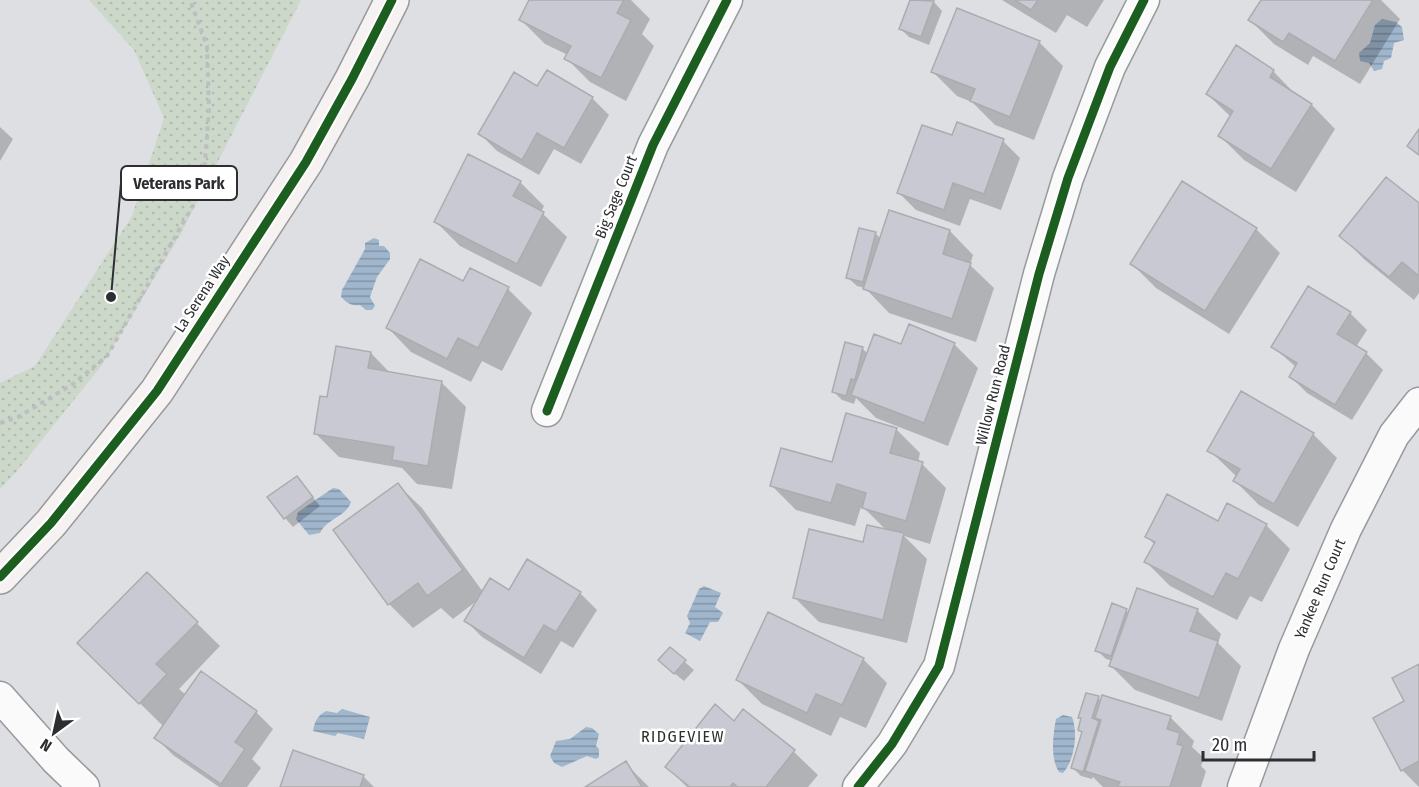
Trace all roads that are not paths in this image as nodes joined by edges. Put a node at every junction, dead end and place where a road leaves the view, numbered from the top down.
1 (392, 0) edge
2 (727, 0) edge
3 (1144, 0) edge
4 (1419, 403) edge
5 (547, 411) dead end
6 (0, 577) edge
7 (0, 697) edge
8 (84, 787) edge
9 (858, 787) edge
10 (1243, 787) edge

1 - 6 main road, La Serena Way
2 - 5 street, Big Sage Court
3 - 9 street, Willow Run Road
4 - 10 street, Yankee Run Court
7 - 8 street

